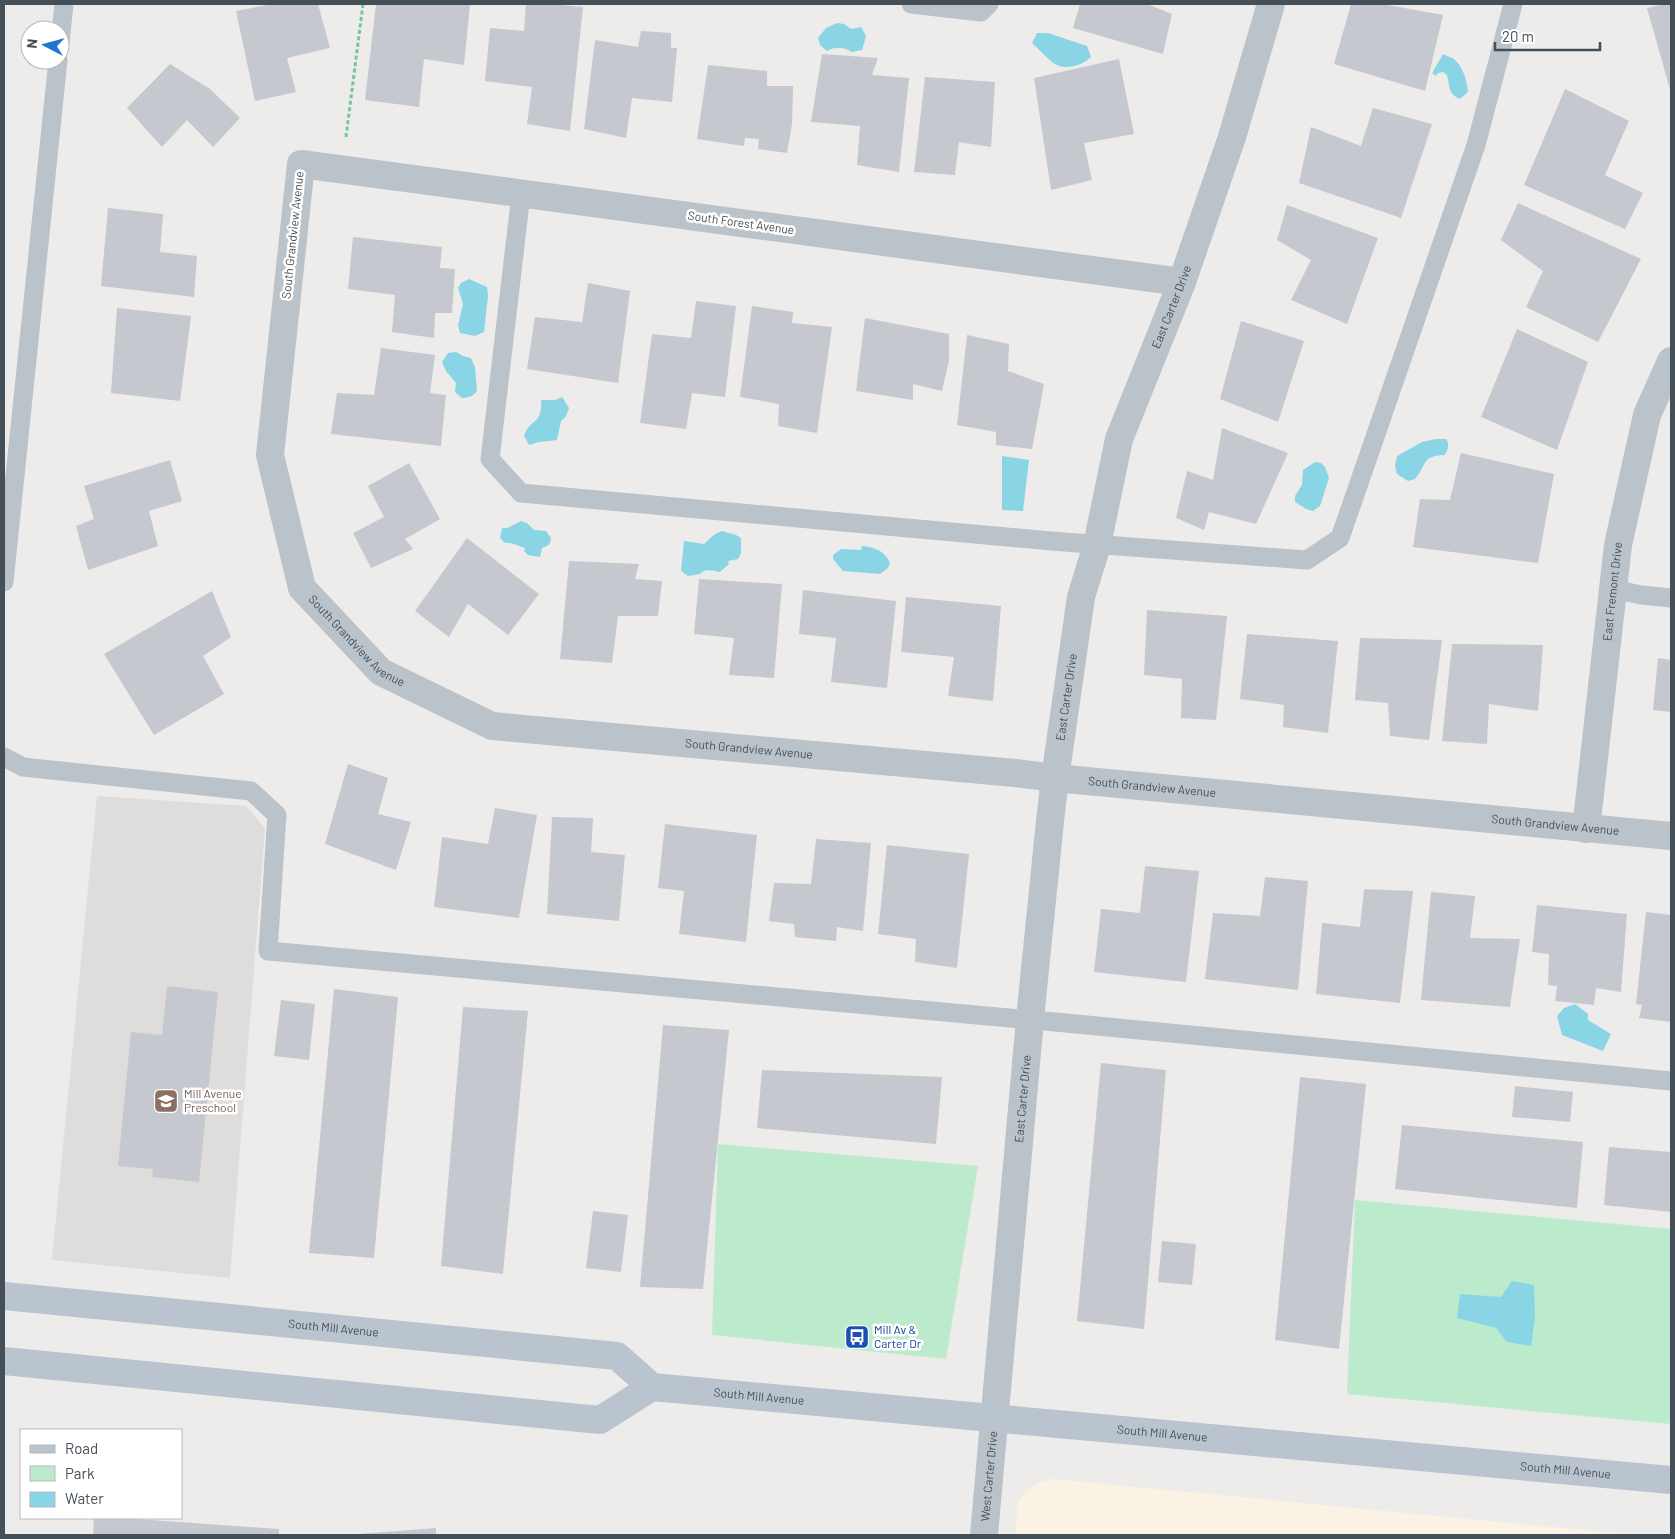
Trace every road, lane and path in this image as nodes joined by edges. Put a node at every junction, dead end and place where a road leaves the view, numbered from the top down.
1 (64, 4) edge
2 (363, 4) edge
3 (911, 4) edge
4 (989, 4) edge
5 (1271, 4) edge
6 (1513, 4) edge
7 (62, 20) edge
8 (57, 70) edge
9 (346, 143) dead end
10 (301, 164) joint
11 (521, 194) junction
12 (1182, 282) junction
13 (1671, 361) edge
14 (1097, 545) junction
15 (4, 582) edge
16 (1613, 589) junction
17 (1671, 598) edge
18 (4, 757) edge
19 (1055, 778) junction
20 (1586, 829) junction
21 (1671, 836) edge
22 (1030, 1020) junction
23 (1671, 1081) edge
24 (4, 1296) edge
25 (4, 1361) edge
26 (652, 1387) junction
27 (995, 1418) junction
28 (1671, 1480) edge
29 (984, 1535) edge

1 - 7 lane
2 - 9 path
3 - 4 lane
5 - 12 street, East Carter Drive
6 - 14 lane
8 - 15 lane
10 - 11 street, South Forest Avenue
10 - 19 street, South Grandview Avenue
11 - 12 street, South Forest Avenue
11 - 14 lane
12 - 14 street, East Carter Drive
13 - 16 street, East Fremont Drive
14 - 19 street, East Carter Drive
16 - 17 lane
16 - 20 street, East Fremont Drive
18 - 22 lane
19 - 20 street, South Grandview Avenue
19 - 22 street, East Carter Drive
20 - 21 street, South Grandview Avenue
22 - 23 lane
22 - 27 street, East Carter Drive
24 - 26 main road, South Mill Avenue
25 - 26 main road
26 - 27 main road, South Mill Avenue
27 - 28 main road, South Mill Avenue
27 - 29 street, West Carter Drive

